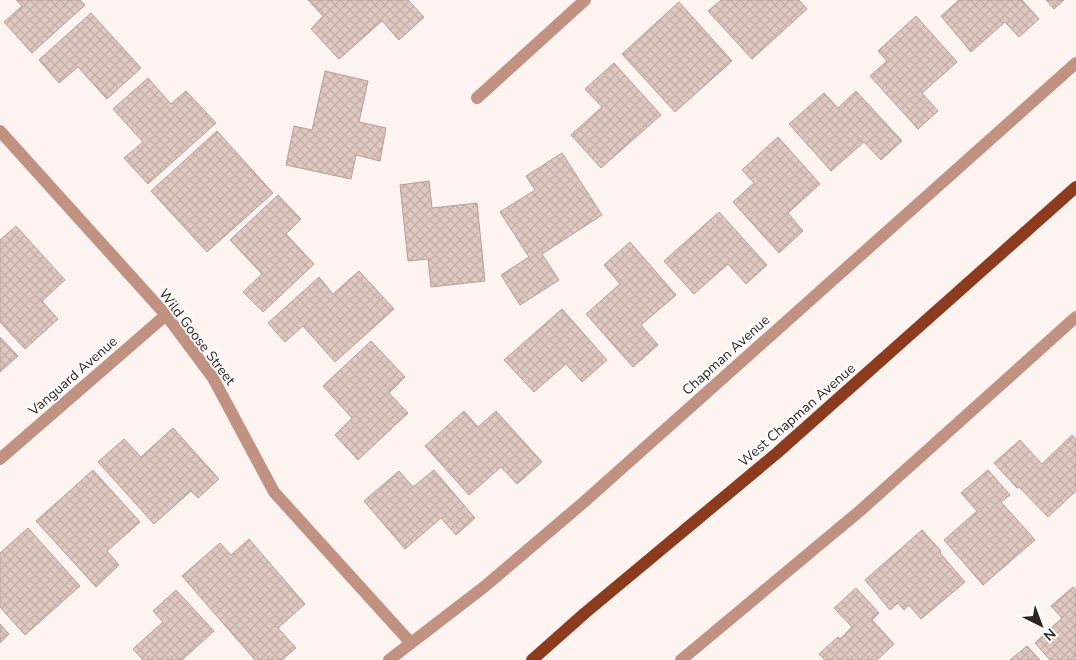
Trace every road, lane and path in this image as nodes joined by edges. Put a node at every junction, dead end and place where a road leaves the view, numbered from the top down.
1 (585, 0) edge
2 (1076, 63) edge
3 (476, 98) dead end
4 (0, 131) edge
5 (1076, 187) edge
6 (166, 315) junction
7 (1076, 317) edge
8 (0, 459) edge
9 (410, 642) junction
10 (389, 660) edge
11 (532, 660) edge
12 (681, 660) edge

1 - 3 street
2 - 9 street, Chapman Avenue
4 - 6 street, Wild Goose Street
5 - 11 main road, West Chapman Avenue
6 - 8 street, Vanguard Avenue
6 - 9 street, Wild Goose Street
7 - 12 street
9 - 10 street, Chapman Avenue

